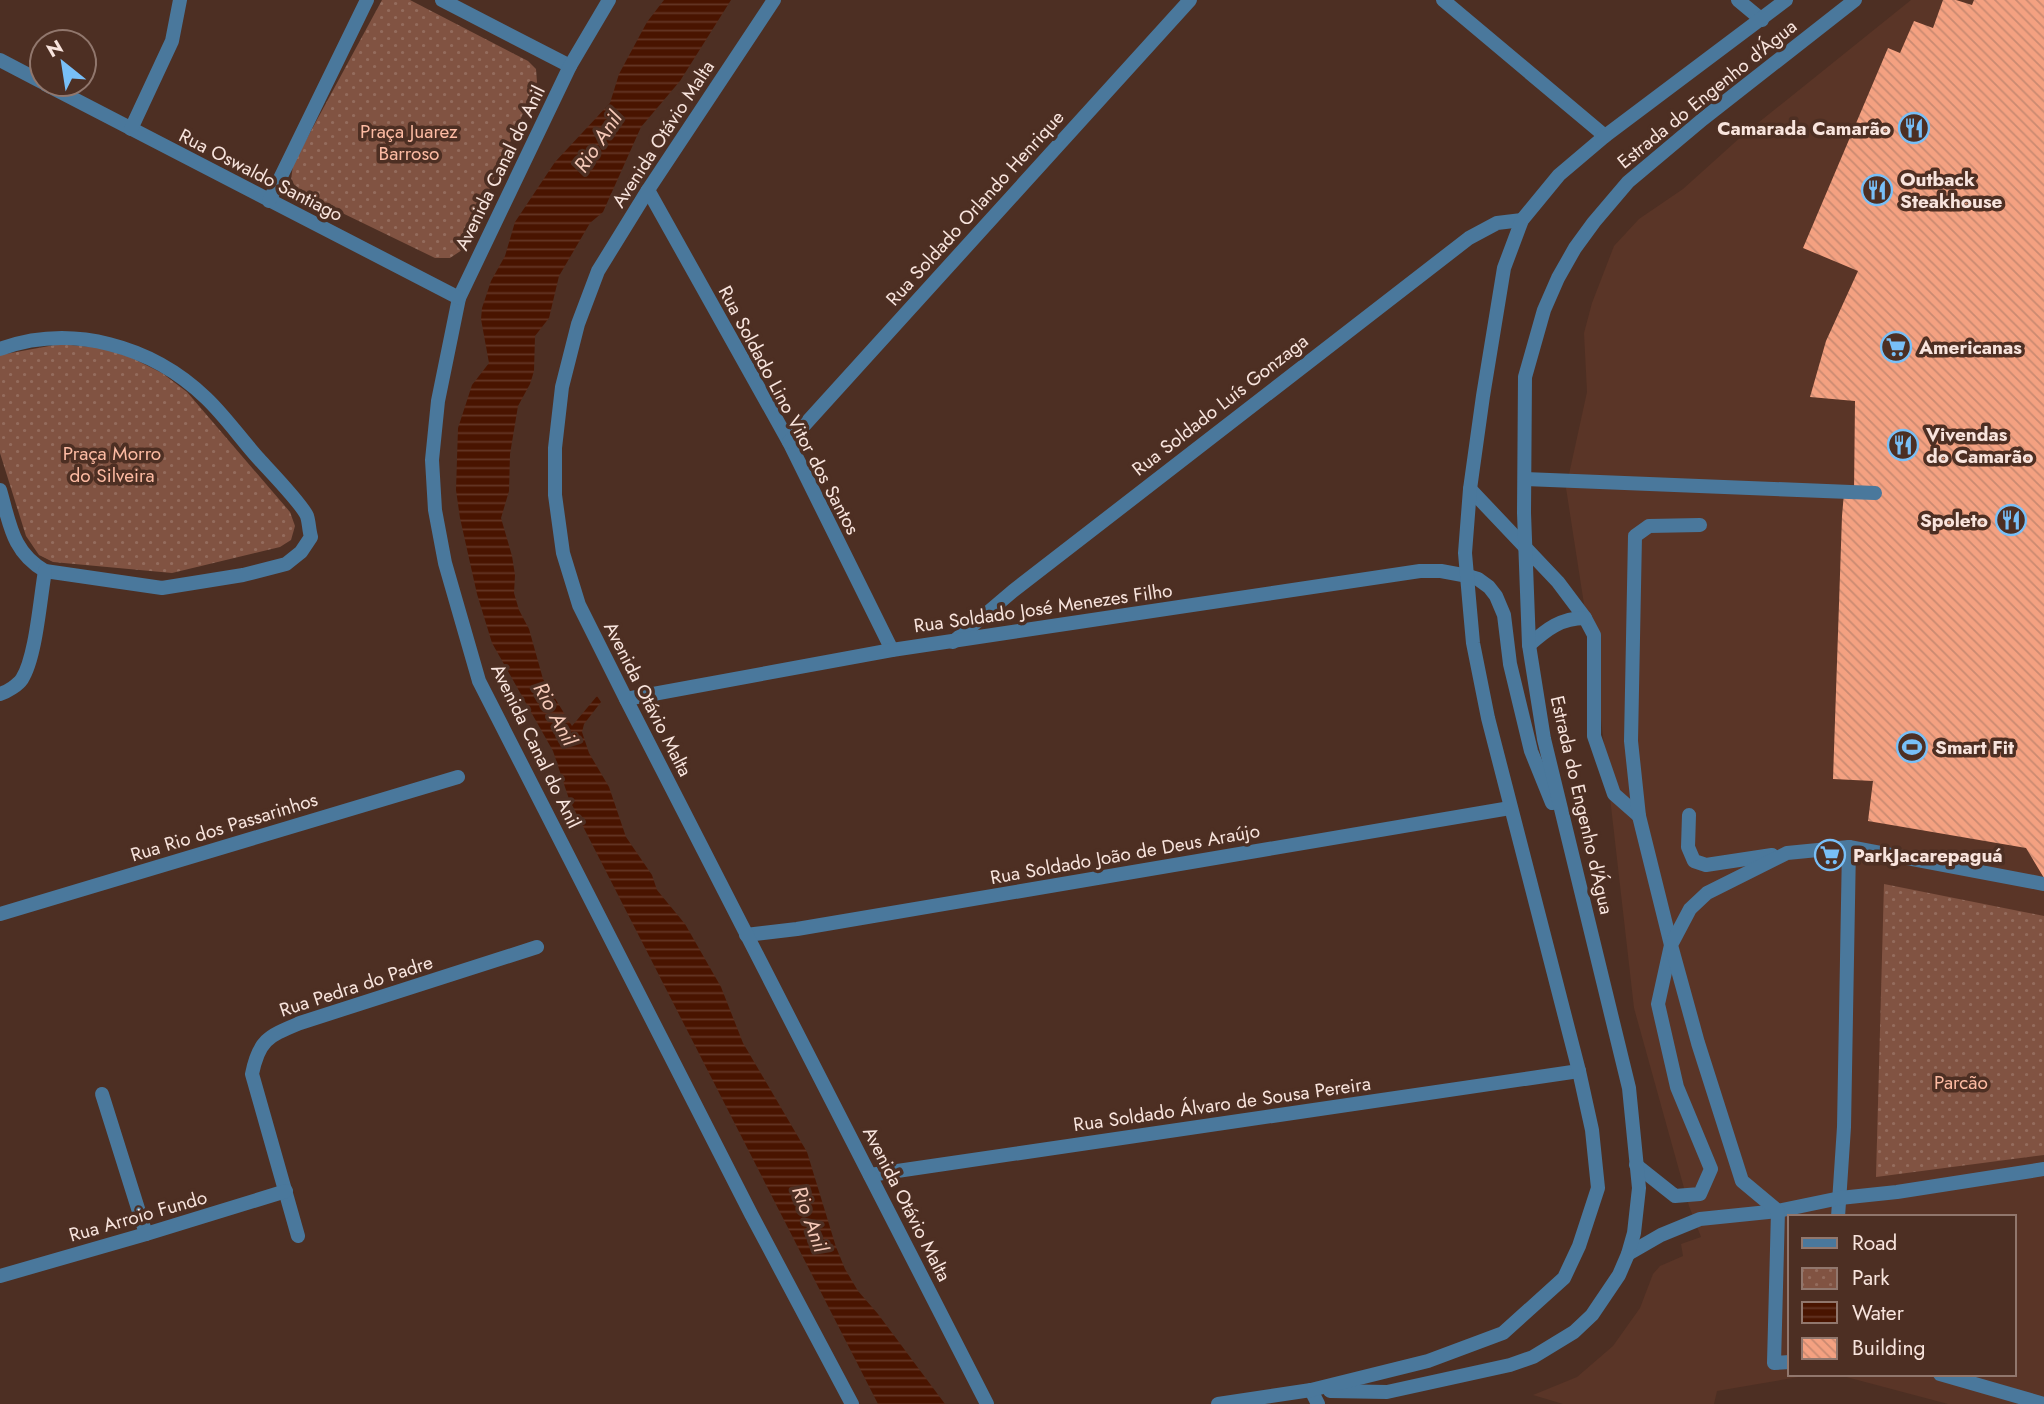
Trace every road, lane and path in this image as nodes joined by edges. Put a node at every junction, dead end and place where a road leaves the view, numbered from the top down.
1 (180, 0) edge
2 (367, 0) edge
3 (442, 0) edge
4 (609, 0) edge
5 (774, 0) edge
6 (1190, 0) edge
7 (1443, 0) edge
8 (1738, 0) edge
9 (1786, 0) edge
10 (1855, 0) edge
11 (1762, 20) junction
12 (0, 60) edge
13 (570, 66) junction
14 (28, 75) edge
15 (72, 98) edge
16 (131, 129) junction
17 (1605, 136) junction
18 (648, 190) junction
19 (269, 201) junction
20 (1522, 220) junction
21 (459, 298) junction
22 (0, 349) edge
23 (789, 442) junction
24 (1525, 479) junction
25 (1470, 489) junction
26 (0, 490) edge
27 (1875, 493) dead end
28 (1700, 526) dead end
29 (1527, 549) junction
30 (45, 571) junction
31 (1468, 576) junction
32 (1585, 618) junction
33 (953, 642) junction
34 (1529, 645) junction
35 (892, 650) junction
36 (0, 694) edge
37 (626, 699) junction
38 (458, 777) dead end
39 (1510, 808) junction
40 (1689, 815) dead end
41 (1639, 816) junction
42 (1570, 847) junction
43 (1849, 847) junction
44 (1787, 853) junction
45 (2044, 884) edge
46 (0, 914) edge
47 (746, 935) junction
48 (1671, 945) junction
49 (537, 947) dead end
50 (1579, 1071) junction
51 (102, 1094) dead end
52 (1636, 1165) junction
53 (2044, 1169) edge
54 (870, 1175) junction
55 (286, 1191) junction
56 (1840, 1198) junction
57 (1778, 1211) junction
58 (1838, 1215) edge
59 (146, 1234) junction
60 (298, 1236) dead end
61 (1628, 1254) junction
62 (0, 1276) edge
63 (1788, 1362) edge
64 (1947, 1376) edge
65 (1314, 1397) edge
66 (852, 1404) edge
67 (987, 1404) edge
68 (1218, 1404) edge
69 (2044, 1404) edge

1 - 16 street
2 - 19 street
3 - 13 street
4 - 13 street, Avenida Canal do Anil
5 - 18 street, Avenida Otávio Malta
6 - 23 street, Rua Soldado Orlando Henrique
7 - 17 street
8 - 11 street
9 - 11 street, Estrada do Engenho d'Água
10 - 24 street, Estrada do Engenho d'Água
11 - 17 street, Estrada do Engenho d'Água
12 - 14 street, Rua Oswaldo Santiago
13 - 21 street, Avenida Canal do Anil
15 - 16 street, Rua Oswaldo Santiago
16 - 19 street, Rua Oswaldo Santiago
17 - 20 street, Estrada do Engenho d'Água
18 - 23 street, Rua Soldado Lino Vitor dos Santos
18 - 37 street, Avenida Otávio Malta
19 - 21 street, Rua Oswaldo Santiago
20 - 25 street, Estrada do Engenho d'Água
20 - 33 street, Rua Soldado Luís Gonzaga
21 - 66 street, Avenida Canal do Anil
22 - 30 street
23 - 35 street, Rua Soldado Lino Vitor dos Santos
24 - 27 street
24 - 29 street, Estrada do Engenho d'Água
25 - 29 street
25 - 31 street, Estrada do Engenho d'Água
26 - 30 street
28 - 41 street
29 - 32 street
29 - 34 street, Estrada do Engenho d'Água
30 - 36 street
31 - 33 street, Rua Soldado José Menezes Filho
31 - 39 street, Estrada do Engenho d'Água
31 - 42 street
32 - 34 street
32 - 41 street
33 - 35 street, Rua Soldado José Menezes Filho
34 - 42 street, Estrada do Engenho d'Água
35 - 37 street, Rua Soldado José Menezes Filho
37 - 47 street, Avenida Otávio Malta
38 - 46 street, Rua Rio dos Passarinhos
39 - 47 street, Rua Soldado João de Deus Araújo
39 - 50 street, Estrada do Engenho d'Água
40 - 44 street
41 - 48 street
42 - 52 street, Estrada do Engenho d'Água
43 - 44 street
43 - 45 street
43 - 56 street
44 - 48 street
47 - 54 street, Avenida Otávio Malta
48 - 52 street
48 - 57 street
49 - 55 street, Rua Pedra do Padre
50 - 54 street, Rua Soldado Álvaro de Sousa Pereira
50 - 65 street, Estrada do Engenho d'Água
51 - 59 street
52 - 61 street, Estrada do Engenho d'Água
53 - 56 street
54 - 67 street, Avenida Otávio Malta
55 - 59 street, Rua Arroio Fundo
55 - 60 street, Rua Pedra do Padre
56 - 57 street
56 - 58 street
57 - 61 street
57 - 63 street
59 - 62 street, Rua Arroio Fundo
61 - 65 street, Estrada do Engenho d'Água
64 - 69 street
65 - 68 street, Estrada do Engenho d'Água

